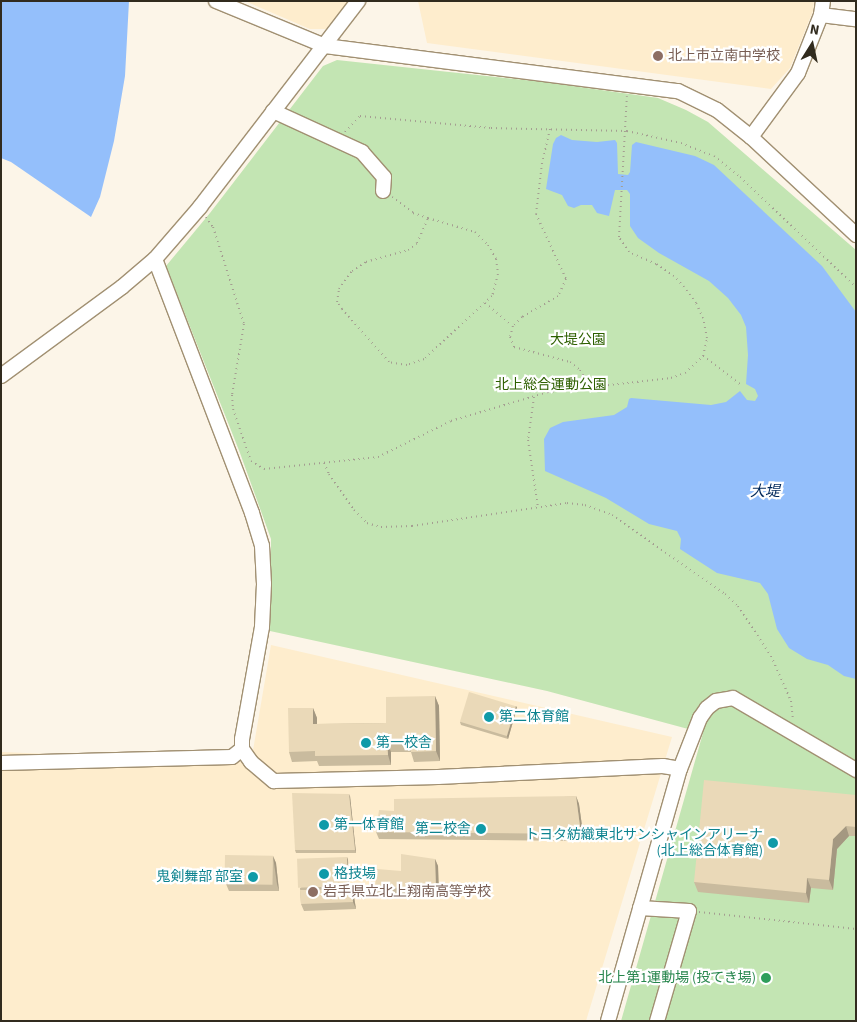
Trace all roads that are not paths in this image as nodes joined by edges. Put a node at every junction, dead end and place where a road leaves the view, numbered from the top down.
1 (216, 1) edge
2 (358, 1) edge
3 (823, 1) edge
4 (821, 16) junction
5 (856, 19) edge
6 (325, 46) junction
7 (273, 111) junction
8 (751, 137) junction
9 (382, 191) road end
10 (856, 235) edge
11 (155, 259) junction
12 (1, 376) edge
13 (242, 748) junction
14 (1, 762) edge
15 (680, 769) junction
16 (856, 770) edge
17 (640, 908) junction
18 (608, 1021) edge
19 (657, 1021) edge

1 - 6 street
2 - 6 street
3 - 4 street
4 - 5 street
4 - 8 street
6 - 7 street
6 - 8 street
7 - 9 street
7 - 11 street
8 - 10 street
11 - 12 street
11 - 13 street
13 - 14 street
13 - 15 street
15 - 16 street
15 - 17 street
17 - 18 street
17 - 19 street

